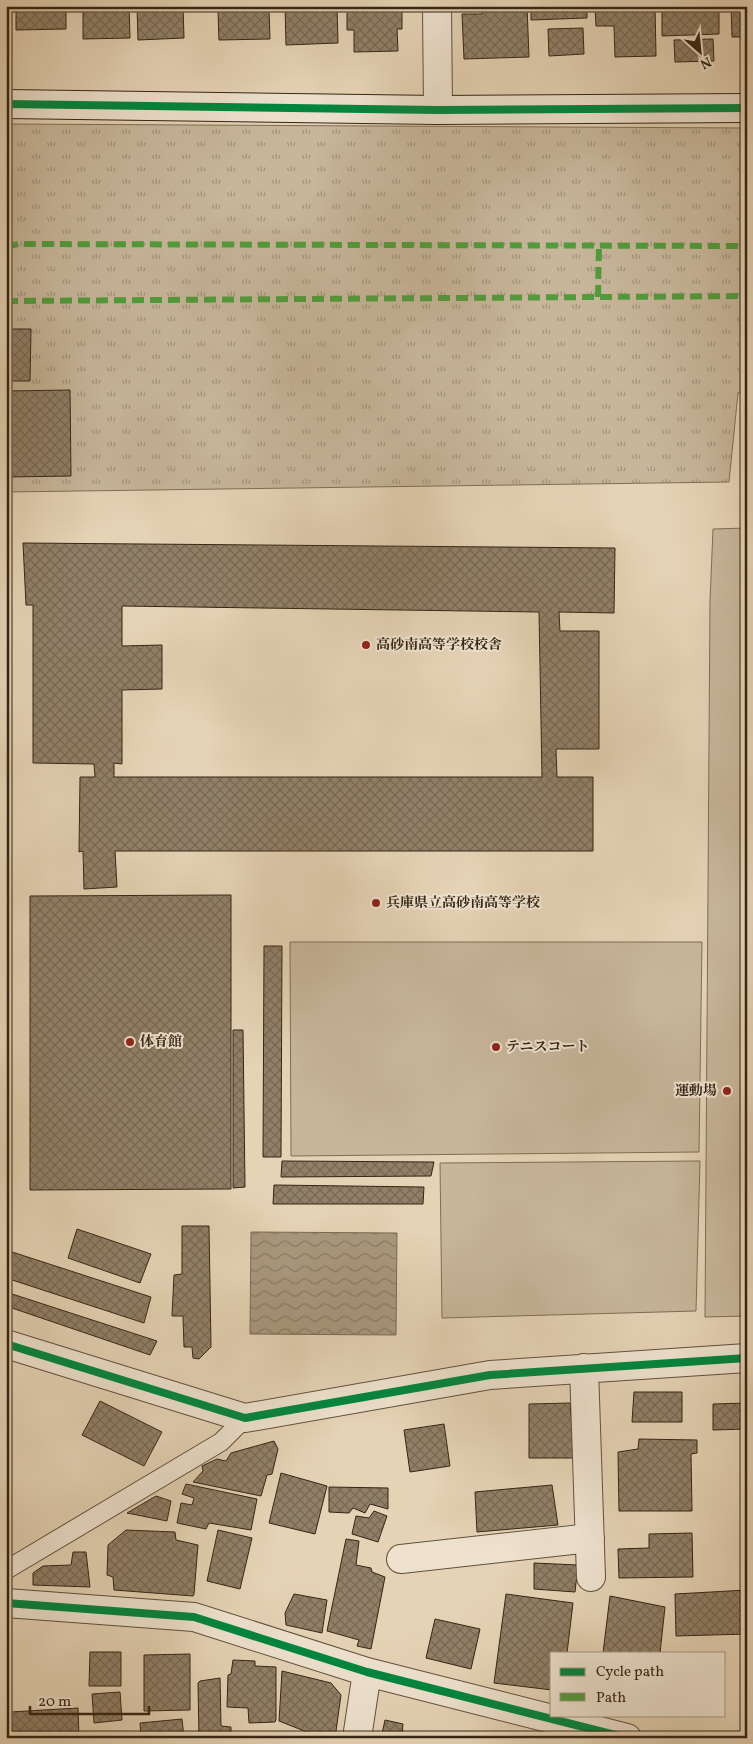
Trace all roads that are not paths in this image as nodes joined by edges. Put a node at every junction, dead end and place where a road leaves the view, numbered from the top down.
1 (437, 6) edge
2 (6, 104) edge
3 (747, 108) edge
4 (438, 110) junction
5 (6, 1344) edge
6 (747, 1358) edge
7 (584, 1368) junction
8 (245, 1418) junction
9 (590, 1538) junction
10 (401, 1559) dead end
11 (6, 1570) edge
12 (591, 1577) dead end
13 (6, 1603) edge
14 (367, 1672) junction
15 (613, 1736) edge
16 (357, 1738) edge

1 - 4 street
2 - 4 street
3 - 4 street
5 - 8 street
6 - 7 street
7 - 8 street
7 - 9 street
8 - 11 lane
9 - 10 street
9 - 12 street
13 - 14 street
14 - 15 street
14 - 16 street

